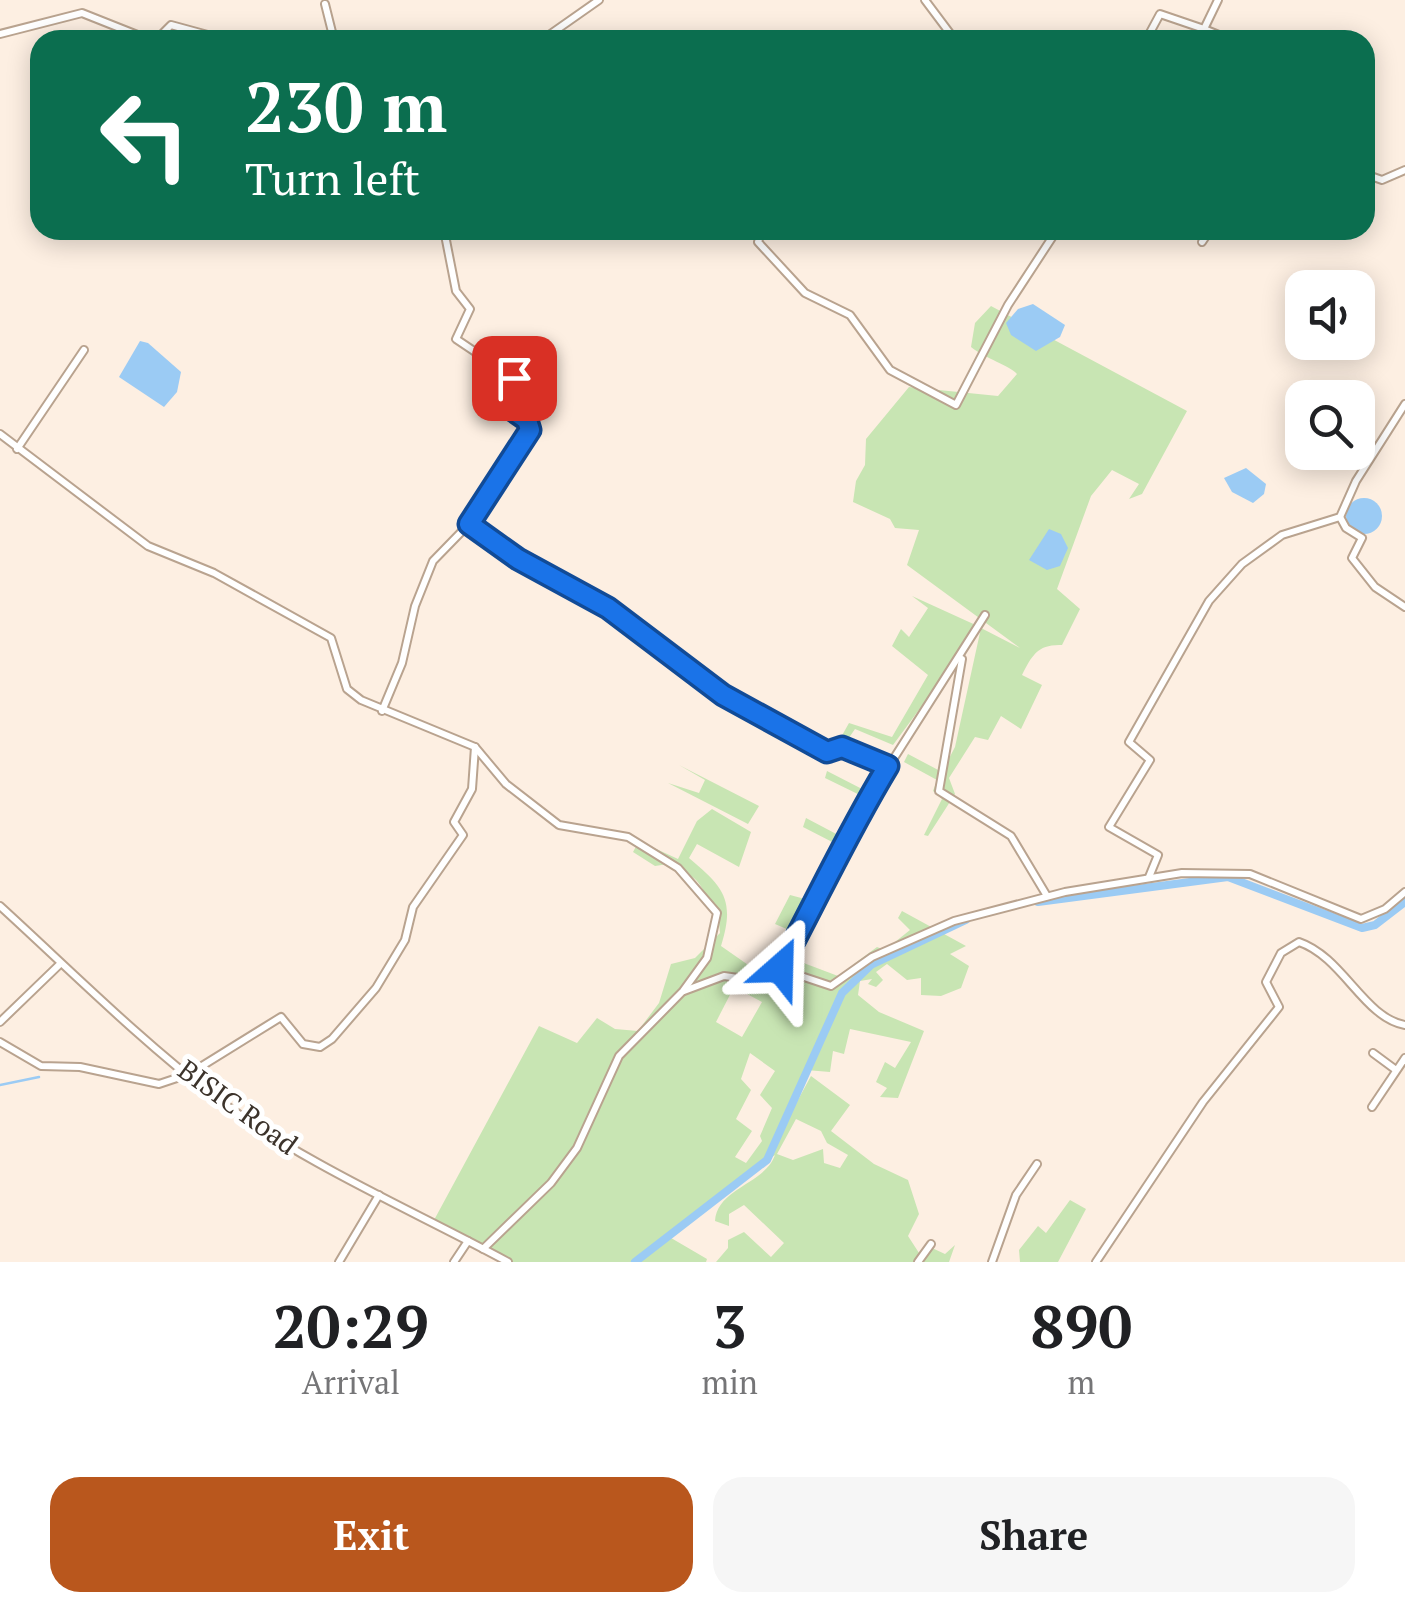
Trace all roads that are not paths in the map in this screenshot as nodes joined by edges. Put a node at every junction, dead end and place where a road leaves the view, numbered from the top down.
1 (599, 0) edge
2 (926, 0) edge
3 (1218, 0) edge
4 (325, 4) dead end
5 (1204, 29) joint
6 (127, 30) edge
7 (165, 30) edge
8 (189, 30) edge
9 (332, 30) edge
10 (556, 30) edge
11 (947, 30) edge
12 (1151, 30) edge
13 (0, 34) edge
14 (1405, 170) edge
15 (1375, 178) edge
16 (446, 240) edge
17 (759, 240) edge
18 (1050, 240) edge
19 (84, 350) dead end
20 (1405, 404) edge
21 (0, 434) edge
22 (17, 449) junction
23 (1340, 517) junction
24 (469, 524) junction
25 (1405, 608) edge
26 (985, 615) dead end
27 (962, 654) junction
28 (382, 711) junction
29 (475, 747) junction
30 (888, 766) junction
31 (1148, 878) junction
32 (1405, 892) edge
33 (1047, 896) junction
34 (0, 906) edge
35 (59, 965) junction
36 (780, 968) junction
37 (683, 992) junction
38 (0, 1022) edge
39 (1405, 1025) edge
40 (0, 1042) edge
41 (1373, 1053) dead end
42 (1405, 1058) edge
43 (1396, 1070) junction
44 (189, 1074) junction
45 (1372, 1107) dead end
46 (1037, 1164) dead end
47 (379, 1195) junction
48 (468, 1241) junction
49 (931, 1244) dead end
50 (483, 1248) junction
51 (339, 1262) edge
52 (454, 1262) edge
53 (508, 1262) edge
54 (918, 1262) edge
55 (996, 1262) edge
56 (1096, 1262) edge

1 - 10 street
2 - 11 street
3 - 5 street
4 - 9 street
5 - 12 street
6 - 13 street
7 - 8 street
14 - 15 street
16 - 24 street
17 - 18 street
19 - 22 street
20 - 23 street
21 - 22 street
22 - 28 street
23 - 25 street
23 - 31 street
24 - 28 street
24 - 30 street
26 - 27 street
27 - 30 street
27 - 33 street
28 - 29 street
29 - 37 street
29 - 44 street
30 - 36 street
31 - 32 street
31 - 33 street
33 - 36 street
34 - 35 street, BISIC Road
35 - 38 street
35 - 44 street, BISIC Road
36 - 37 street
37 - 50 street
39 - 56 street
40 - 44 street
41 - 43 street
42 - 43 street
43 - 45 street
44 - 47 street, BISIC Road
46 - 55 street
47 - 48 street, BISIC Road
47 - 51 street
48 - 50 street, BISIC Road
48 - 52 street
49 - 54 street
50 - 53 street, BISIC Road

